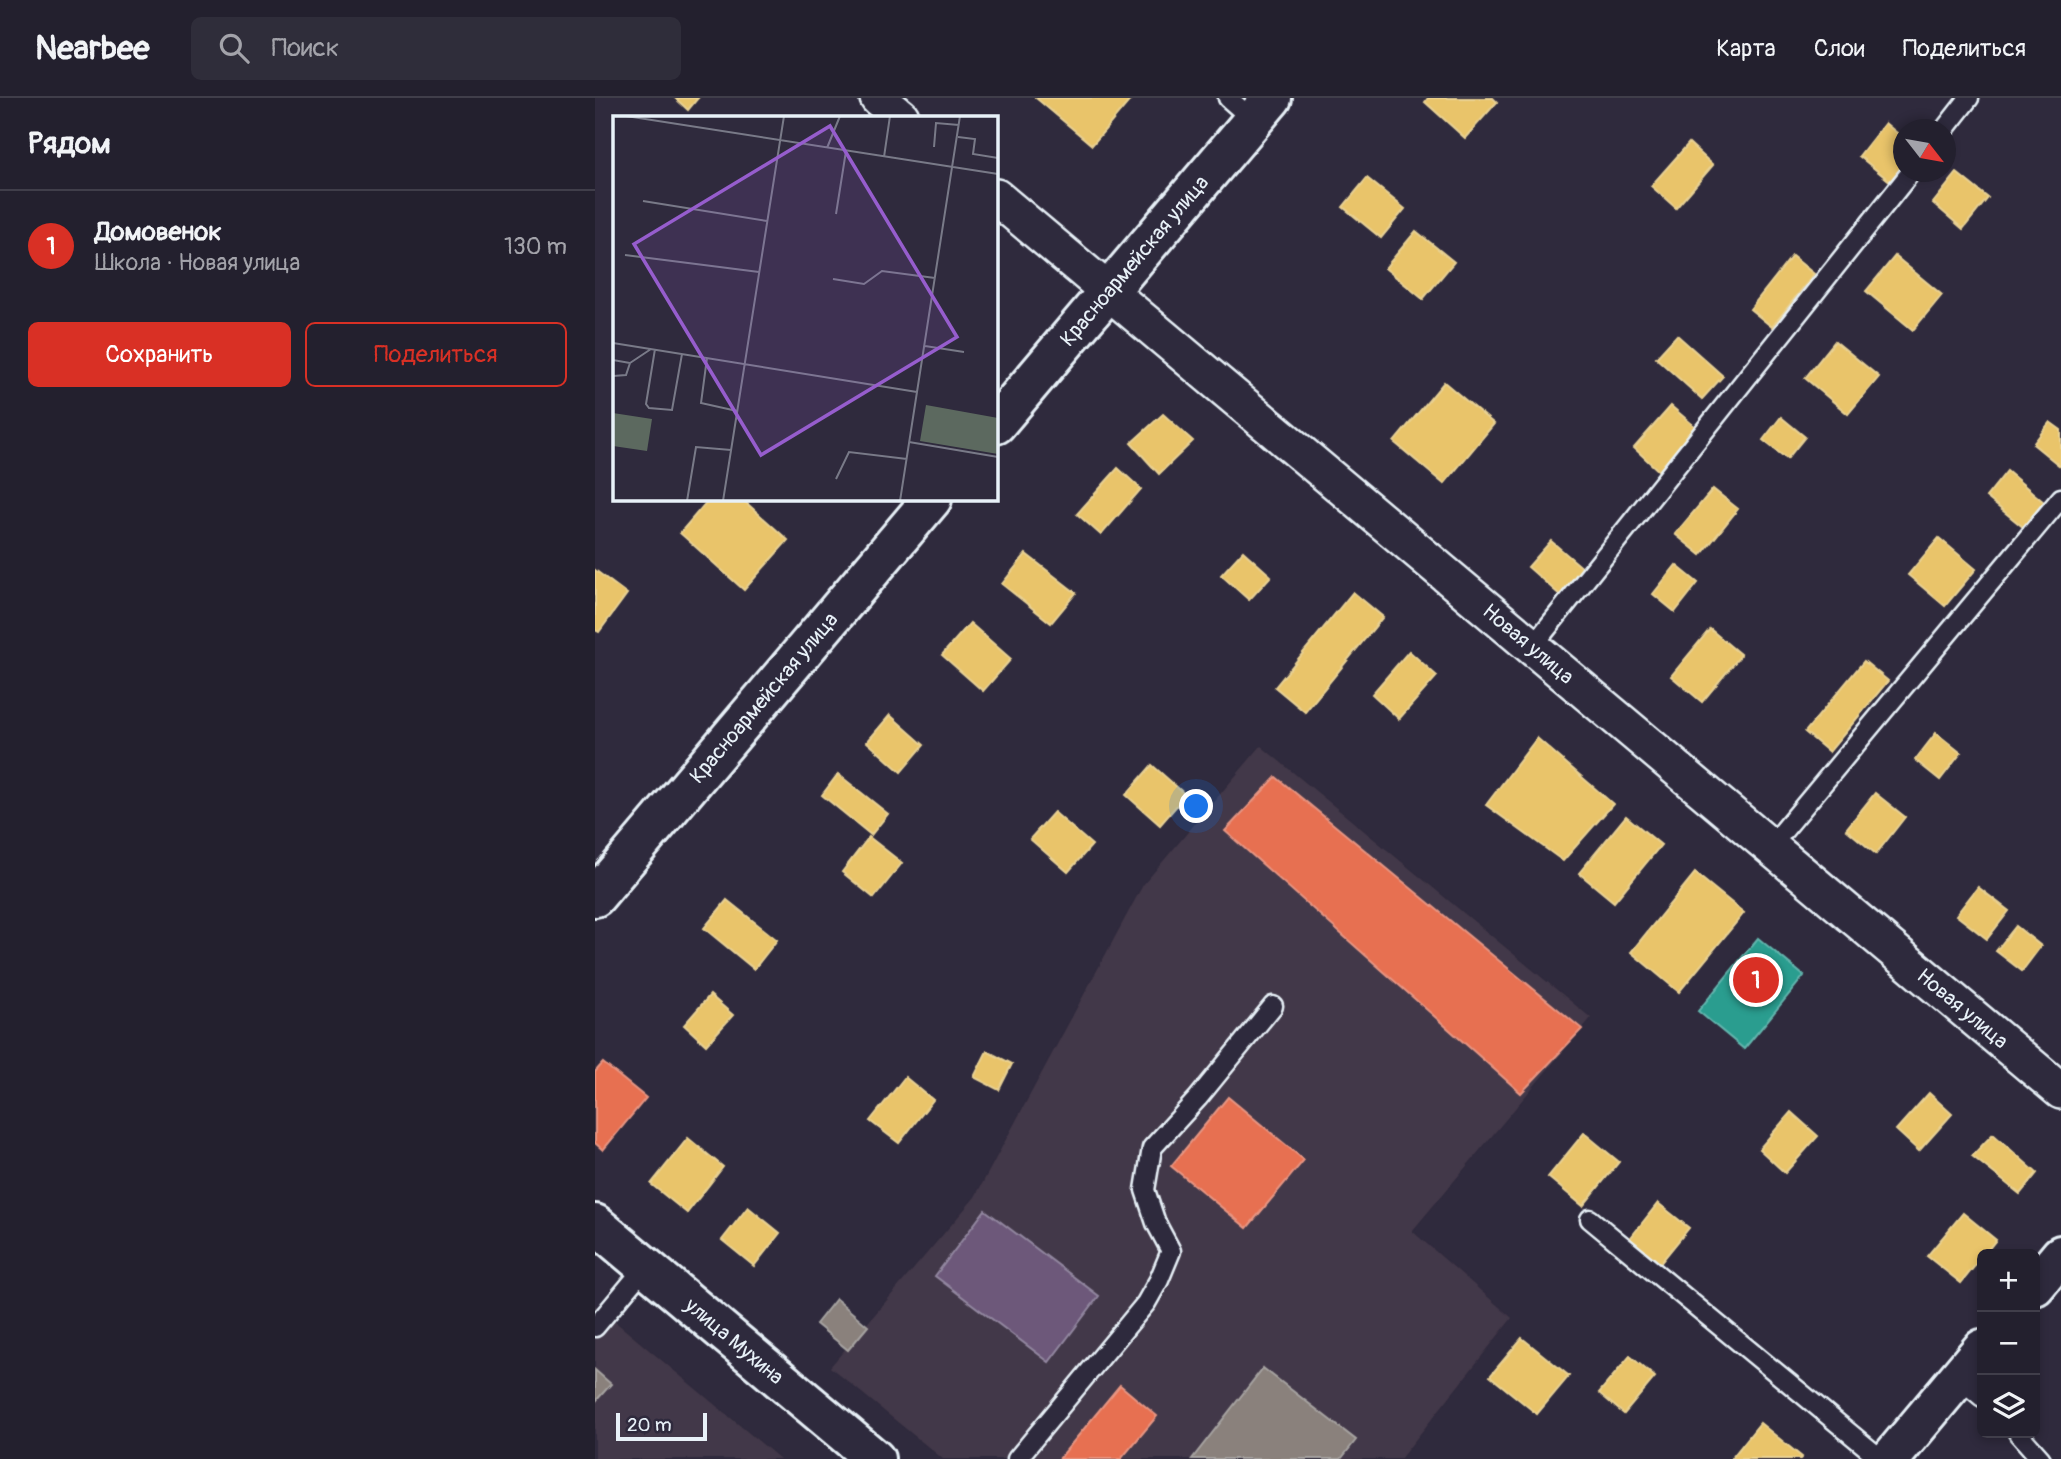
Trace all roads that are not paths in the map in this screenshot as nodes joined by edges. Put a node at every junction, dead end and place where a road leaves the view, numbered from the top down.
1 (1969, 98) edge
2 (1251, 105) edge
3 (1953, 119) edge
4 (1903, 182) edge
5 (997, 198) edge
6 (1108, 291) junction
7 (997, 423) edge
8 (2061, 498) edge
9 (931, 500) edge
10 (1532, 647) junction
11 (1770, 847) junction
12 (595, 897) edge
13 (1273, 1006) dead end
14 (2061, 1091) edge
15 (1590, 1219) dead end
16 (595, 1224) edge
17 (2061, 1255) edge
18 (646, 1266) junction
19 (2040, 1280) edge
20 (595, 1327) edge
21 (1974, 1374) edge
22 (2022, 1438) edge
23 (875, 1459) edge
24 (1017, 1459) edge
25 (1881, 1459) edge
26 (1889, 1459) edge
27 (2041, 1459) edge

1 - 3 lane
2 - 6 main road, Красноармейская улица
4 - 10 lane
5 - 6 street, Новая улица
6 - 7 main road, Красноармейская улица
6 - 10 street, Новая улица
8 - 11 lane
9 - 12 main road, Красноармейская улица
10 - 11 street, Новая улица
11 - 14 street, Новая улица
13 - 24 lane
15 - 25 lane
16 - 18 main road, улица Мухина
17 - 19 main road
18 - 20 lane
18 - 23 main road, улица Мухина
21 - 26 main road
22 - 27 lane

